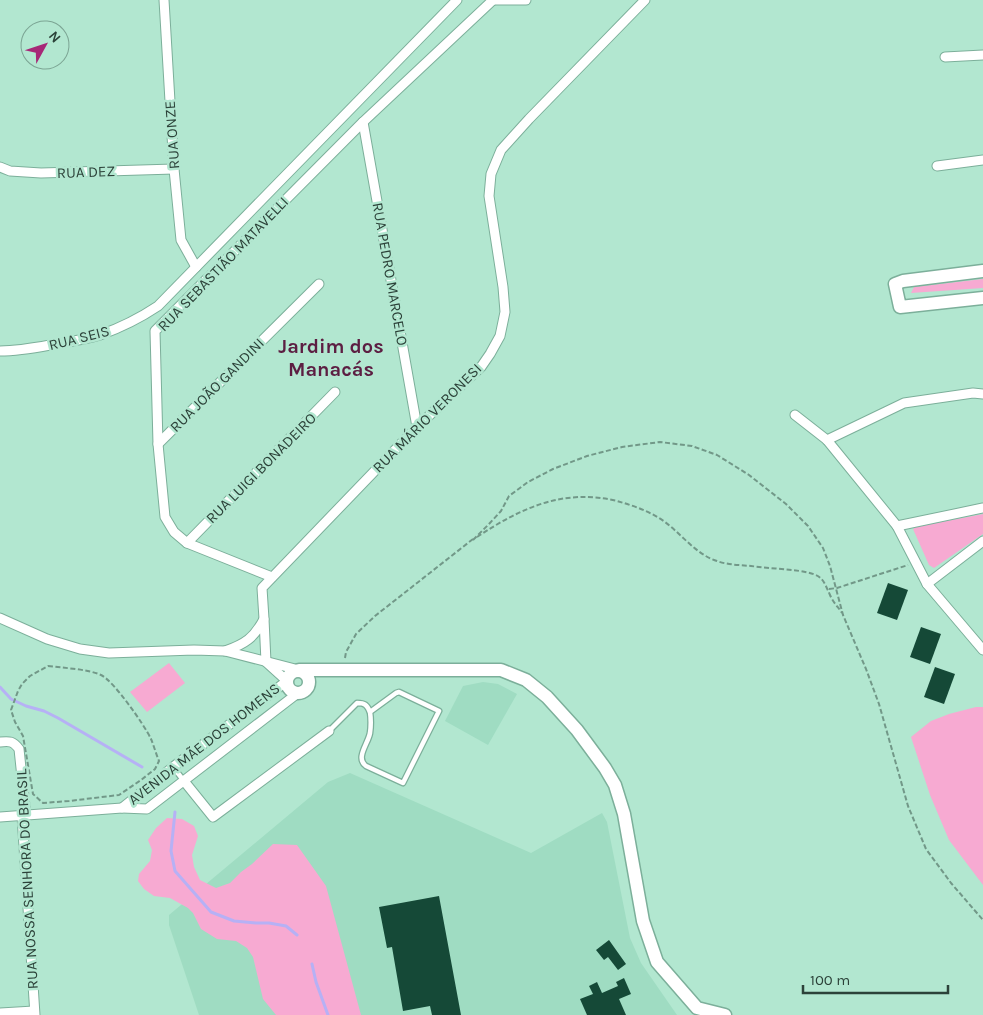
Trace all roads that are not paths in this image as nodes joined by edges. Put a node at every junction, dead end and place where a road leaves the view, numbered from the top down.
1 (164, 0) edge
2 (457, 0) edge
3 (493, 0) edge
4 (526, 0) edge
5 (645, 0) edge
6 (983, 55) edge
7 (945, 57) dead end
8 (363, 122) junction
9 (983, 160) edge
10 (937, 166) dead end
11 (0, 167) edge
12 (174, 169) junction
13 (196, 267) junction
14 (983, 271) edge
15 (319, 284) dead end
16 (983, 298) edge
17 (0, 351) edge
18 (335, 392) dead end
19 (983, 394) edge
20 (795, 414) dead end
21 (417, 427) junction
22 (827, 440) junction
23 (158, 444) junction
24 (983, 508) edge
25 (898, 526) junction
26 (983, 541) edge
27 (187, 543) junction
28 (272, 577) junction
29 (927, 584) junction
30 (0, 618) edge
31 (264, 619) junction
32 (983, 650) edge
33 (225, 651) junction
34 (266, 662) junction
35 (299, 670) junction
36 (330, 671) junction
37 (287, 681) junction
38 (309, 684) junction
39 (298, 693) junction
40 (370, 712) junction
41 (329, 731) joint
42 (0, 742) edge
43 (173, 767) junction
44 (184, 781) junction
45 (122, 808) junction
46 (22, 816) junction
47 (0, 817) edge
48 (698, 1012) edge
49 (0, 1013) edge
50 (34, 1013) edge
51 (725, 1015) edge

1 - 12 street, RUA ONZE
2 - 13 street, RUA SEIS
3 - 4 street
3 - 8 street, RUA SEBASTIÃO MATAVELLI
5 - 21 street, RUA MÁRIO VERONESI
6 - 7 street
8 - 21 street, RUA PEDRO MARCELO
8 - 23 street, RUA SEBASTIÃO MATAVELLI
9 - 10 street
11 - 12 street, RUA DEZ
12 - 13 street, RUA ONZE
13 - 17 street, RUA SEIS
14 - 16 street
15 - 23 street, RUA JOÃO GANDINI
18 - 27 street, RUA LUIGI BONADEIRO
19 - 22 street
20 - 22 street
21 - 28 street, RUA MÁRIO VERONESI
22 - 25 street
23 - 27 street, RUA SEBASTIÃO MATAVELLI
24 - 25 street
25 - 29 street
26 - 29 street
27 - 28 street, RUA SEBASTIÃO MATAVELLI
28 - 31 street, RUA MÁRIO VERONESI
29 - 32 street
30 - 33 street
31 - 33 street
31 - 34 street, RUA MÁRIO VERONESI
33 - 34 street
34 - 35 street
34 - 37 street
35 - 36 street
35 - 37 street
35 - 38 street
36 - 38 street
36 - 48 street
37 - 39 street
37 - 43 street, AVENIDA MÃE DOS HOMENS
38 - 39 street
39 - 44 street, AVENIDA MÃE DOS HOMENS
40 - 40 lane
40 - 41 lane
41 - 44 street
42 - 46 street, RUA NOSSA SENHORA DO BRASIL
43 - 44 lane
43 - 45 street, AVENIDA MÃE DOS HOMENS
44 - 45 street, AVENIDA MÃE DOS HOMENS
45 - 46 street, AVENIDA MÃE DOS HOMENS
46 - 47 street, AVENIDA MÃE DOS HOMENS
46 - 50 street, RUA NOSSA SENHORA DO BRASIL
48 - 51 street
49 - 50 street

